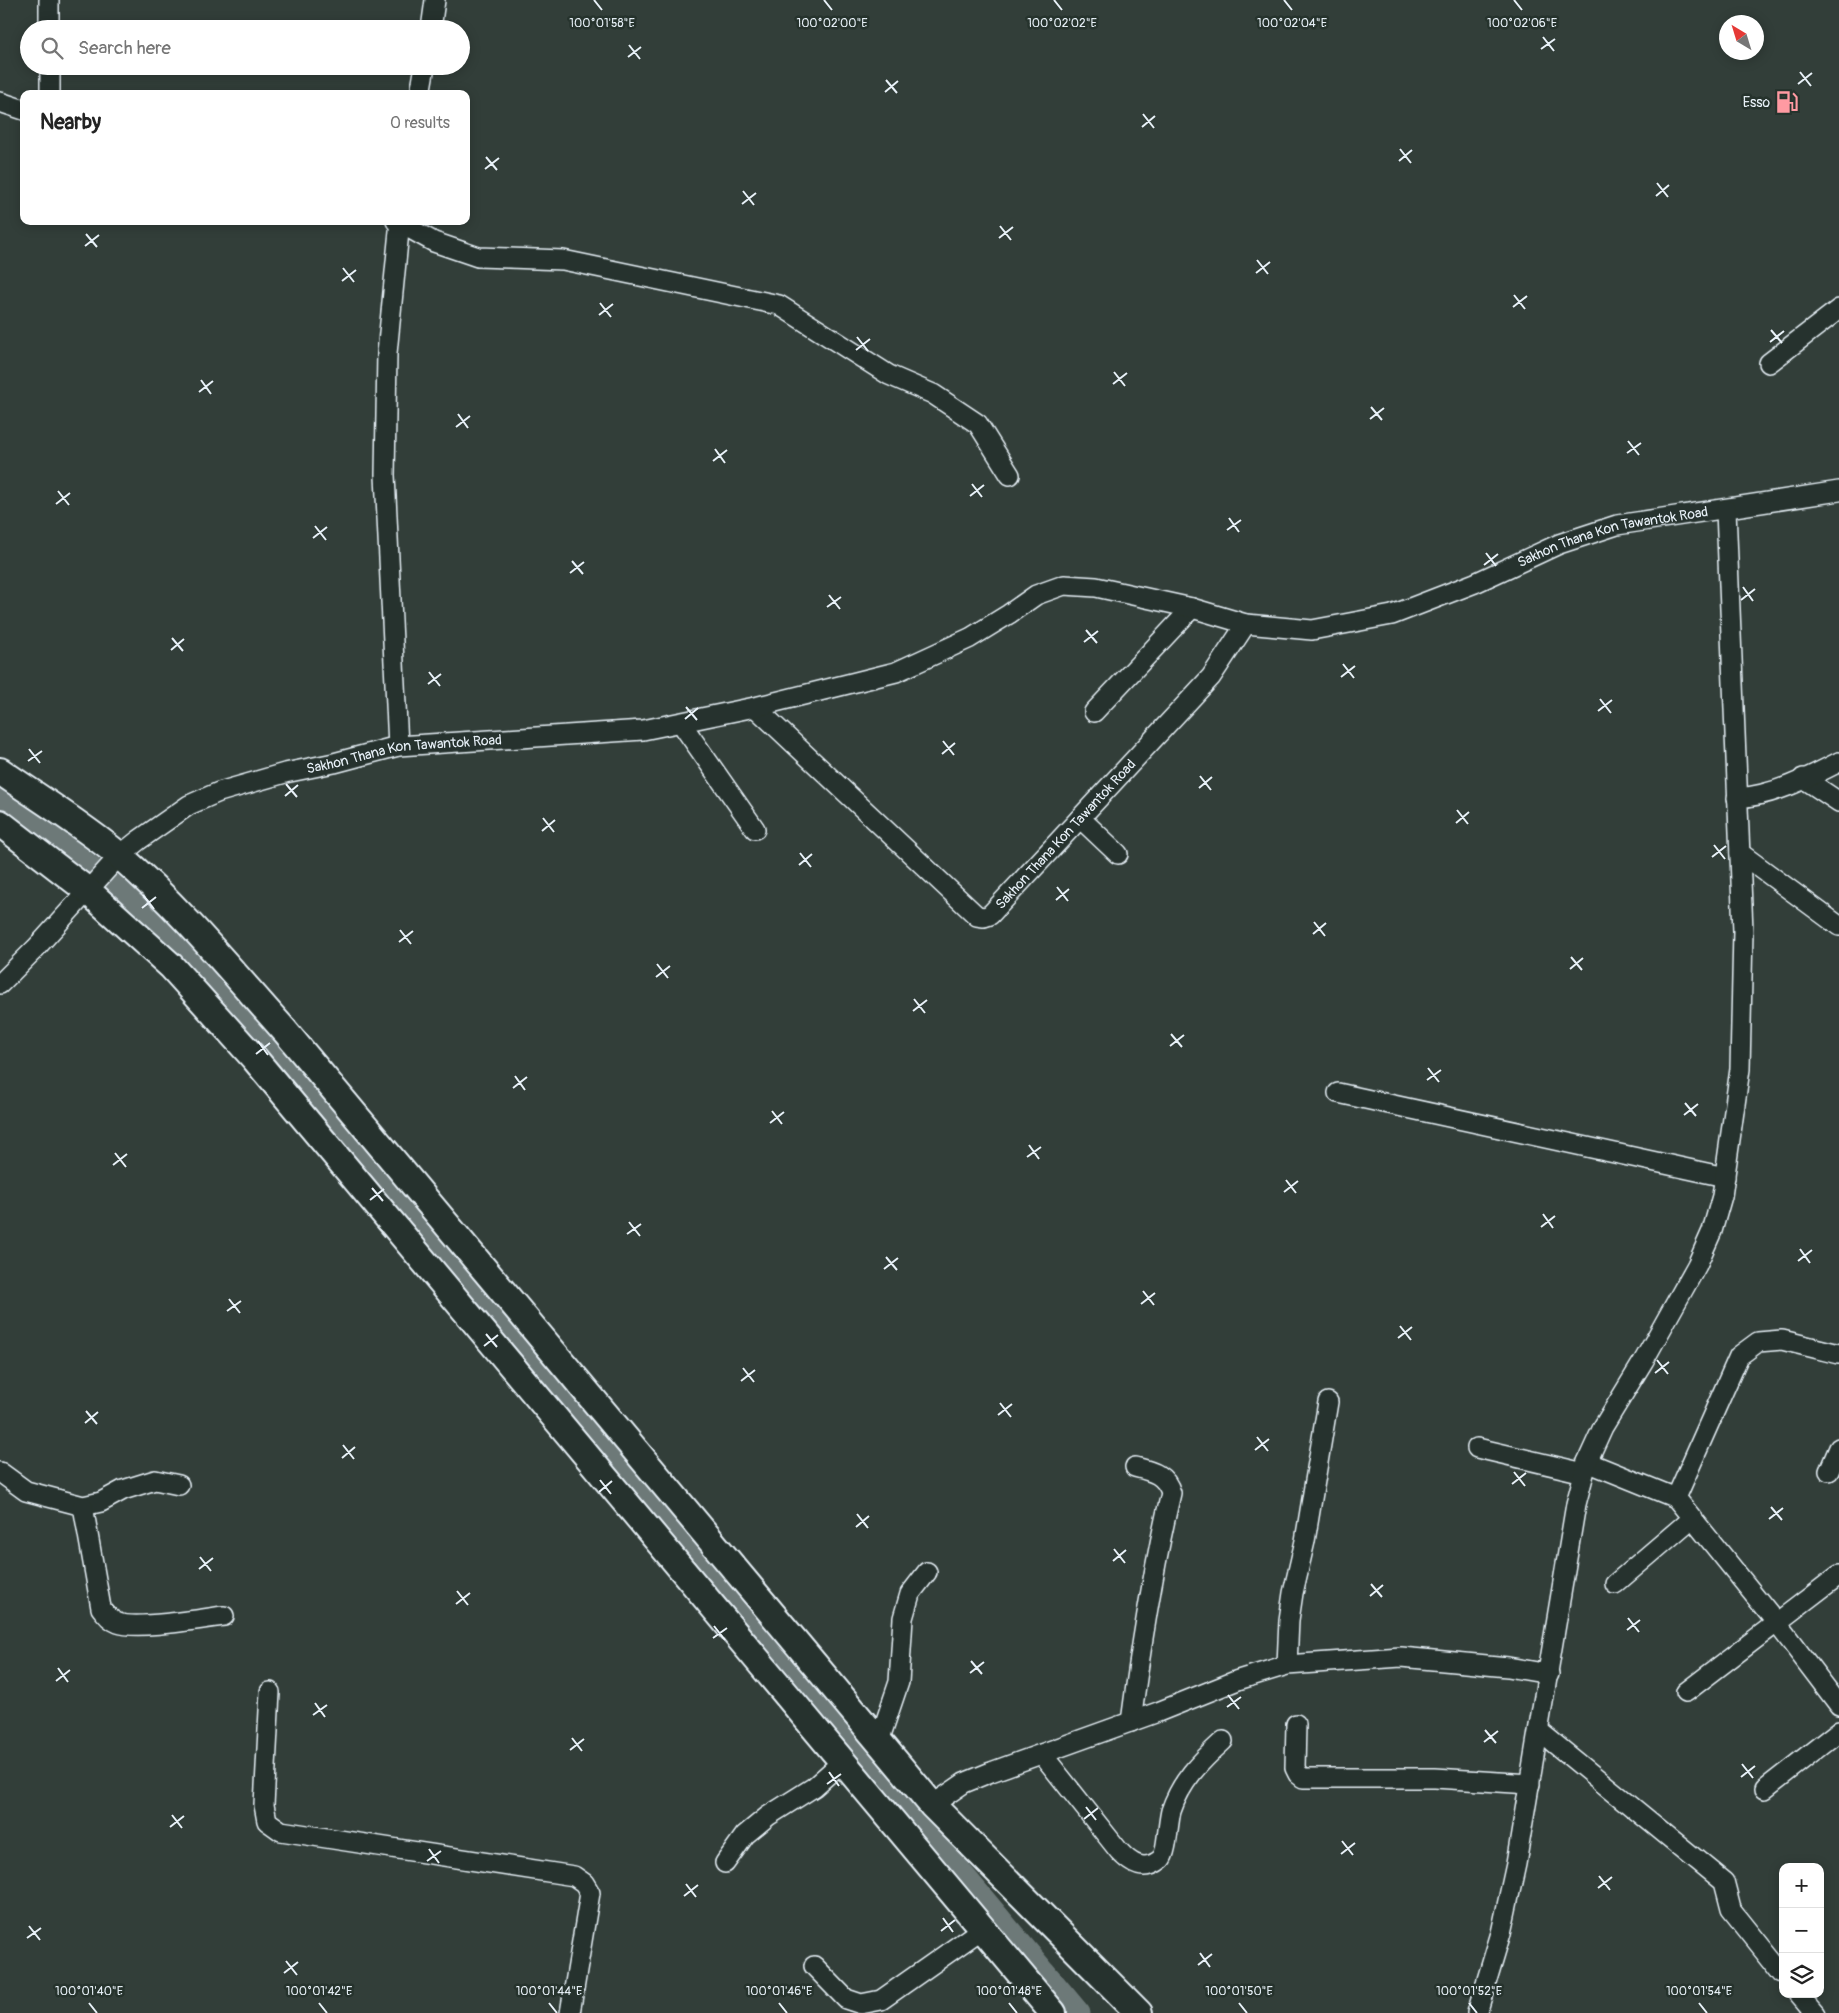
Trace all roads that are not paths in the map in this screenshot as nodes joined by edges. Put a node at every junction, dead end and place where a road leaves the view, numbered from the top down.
1 (49, 0) edge
2 (435, 0) edge
3 (49, 20) edge
4 (432, 20) edge
5 (50, 75) edge
6 (423, 75) edge
7 (50, 90) edge
8 (421, 90) edge
9 (0, 102) edge
10 (20, 109) edge
11 (399, 225) edge
12 (404, 225) edge
13 (1839, 308) edge
14 (1769, 363) dead end
15 (1010, 475) dead end
16 (1839, 491) edge
17 (1726, 510) junction
18 (1192, 608) junction
19 (1246, 624) junction
20 (755, 707) junction
21 (1094, 712) dead end
22 (681, 723) junction
23 (398, 746) junction
24 (1839, 762) edge
25 (0, 771) edge
26 (1804, 778) junction
27 (1738, 798) junction
28 (1839, 802) edge
29 (1080, 818) junction
30 (0, 824) edge
31 (755, 829) dead end
32 (1740, 853) junction
33 (1118, 854) dead end
34 (117, 858) junction
35 (90, 889) junction
36 (1839, 926) edge
37 (0, 984) edge
38 (1338, 1093) dead end
39 (1725, 1177) junction
40 (1839, 1354) edge
41 (1328, 1402) dead end
42 (1477, 1448) dead end
43 (1839, 1448) edge
44 (1135, 1467) dead end
45 (1586, 1467) junction
46 (1829, 1471) dead end
47 (0, 1472) edge
48 (179, 1485) dead end
49 (1676, 1498) junction
50 (83, 1506) junction
51 (1691, 1519) junction
52 (927, 1572) dead end
53 (1839, 1575) edge
54 (1615, 1584) dead end
55 (224, 1616) dead end
56 (1776, 1622) junction
57 (1287, 1665) junction
58 (1549, 1674) junction
59 (270, 1692) dead end
60 (1686, 1692) dead end
61 (1839, 1705) edge
62 (1131, 1722) junction
63 (1296, 1724) dead end
64 (1539, 1731) junction
65 (1839, 1731) edge
66 (879, 1741) junction
67 (1224, 1742) dead end
68 (1042, 1754) junction
69 (842, 1762) junction
70 (1530, 1784) junction
71 (1765, 1789) dead end
72 (932, 1805) junction
73 (725, 1863) dead end
74 (982, 1929) junction
75 (814, 1966) dead end
76 (1779, 1969) edge
77 (1025, 1980) junction
78 (1802, 1998) edge
79 (1138, 2012) edge
80 (570, 2013) edge
81 (1045, 2013) edge
82 (1052, 2013) edge
83 (1477, 2013) edge
84 (1815, 2013) edge

1 - 3 street
2 - 4 street
5 - 7 street
6 - 8 street
9 - 10 street
11 - 23 street
12 - 15 street
13 - 14 street
16 - 17 street, Sakhon Thana Kon Tawantok Road
17 - 19 street, Sakhon Thana Kon Tawantok Road
17 - 27 street
18 - 19 street, Sakhon Thana Kon Tawantok Road
18 - 20 street, Sakhon Thana Kon Tawantok Road
18 - 21 street
19 - 29 street, Sakhon Thana Kon Tawantok Road
20 - 22 street, Sakhon Thana Kon Tawantok Road
20 - 29 street, Sakhon Thana Kon Tawantok Road
22 - 23 street, Sakhon Thana Kon Tawantok Road
22 - 31 street
23 - 34 street, Sakhon Thana Kon Tawantok Road
24 - 26 street
25 - 34 street
26 - 27 street
26 - 28 street
27 - 32 street
29 - 33 street
30 - 35 street
32 - 36 street
32 - 39 street
34 - 35 street, Sakhon Thana Kon Tawantok Road
34 - 66 street
35 - 37 street, Sakhon Thana Kon Tawantok Road
35 - 69 street
38 - 39 street
39 - 45 street
40 - 49 street
41 - 57 street
42 - 45 street
43 - 46 street
44 - 62 street
45 - 49 street
45 - 58 street
47 - 50 street
48 - 50 street
49 - 51 street
50 - 55 street
51 - 54 street
51 - 56 street
52 - 66 street
53 - 56 street
56 - 60 street
56 - 61 street
57 - 58 street
57 - 62 street
58 - 64 street
59 - 80 street
62 - 68 street
63 - 70 street
64 - 70 street
64 - 76 street
65 - 71 street
66 - 72 street
67 - 68 street
68 - 72 street
69 - 73 street
69 - 74 street
70 - 83 street
72 - 79 street
74 - 75 street
74 - 77 street
77 - 81 street
77 - 82 street
78 - 84 street

